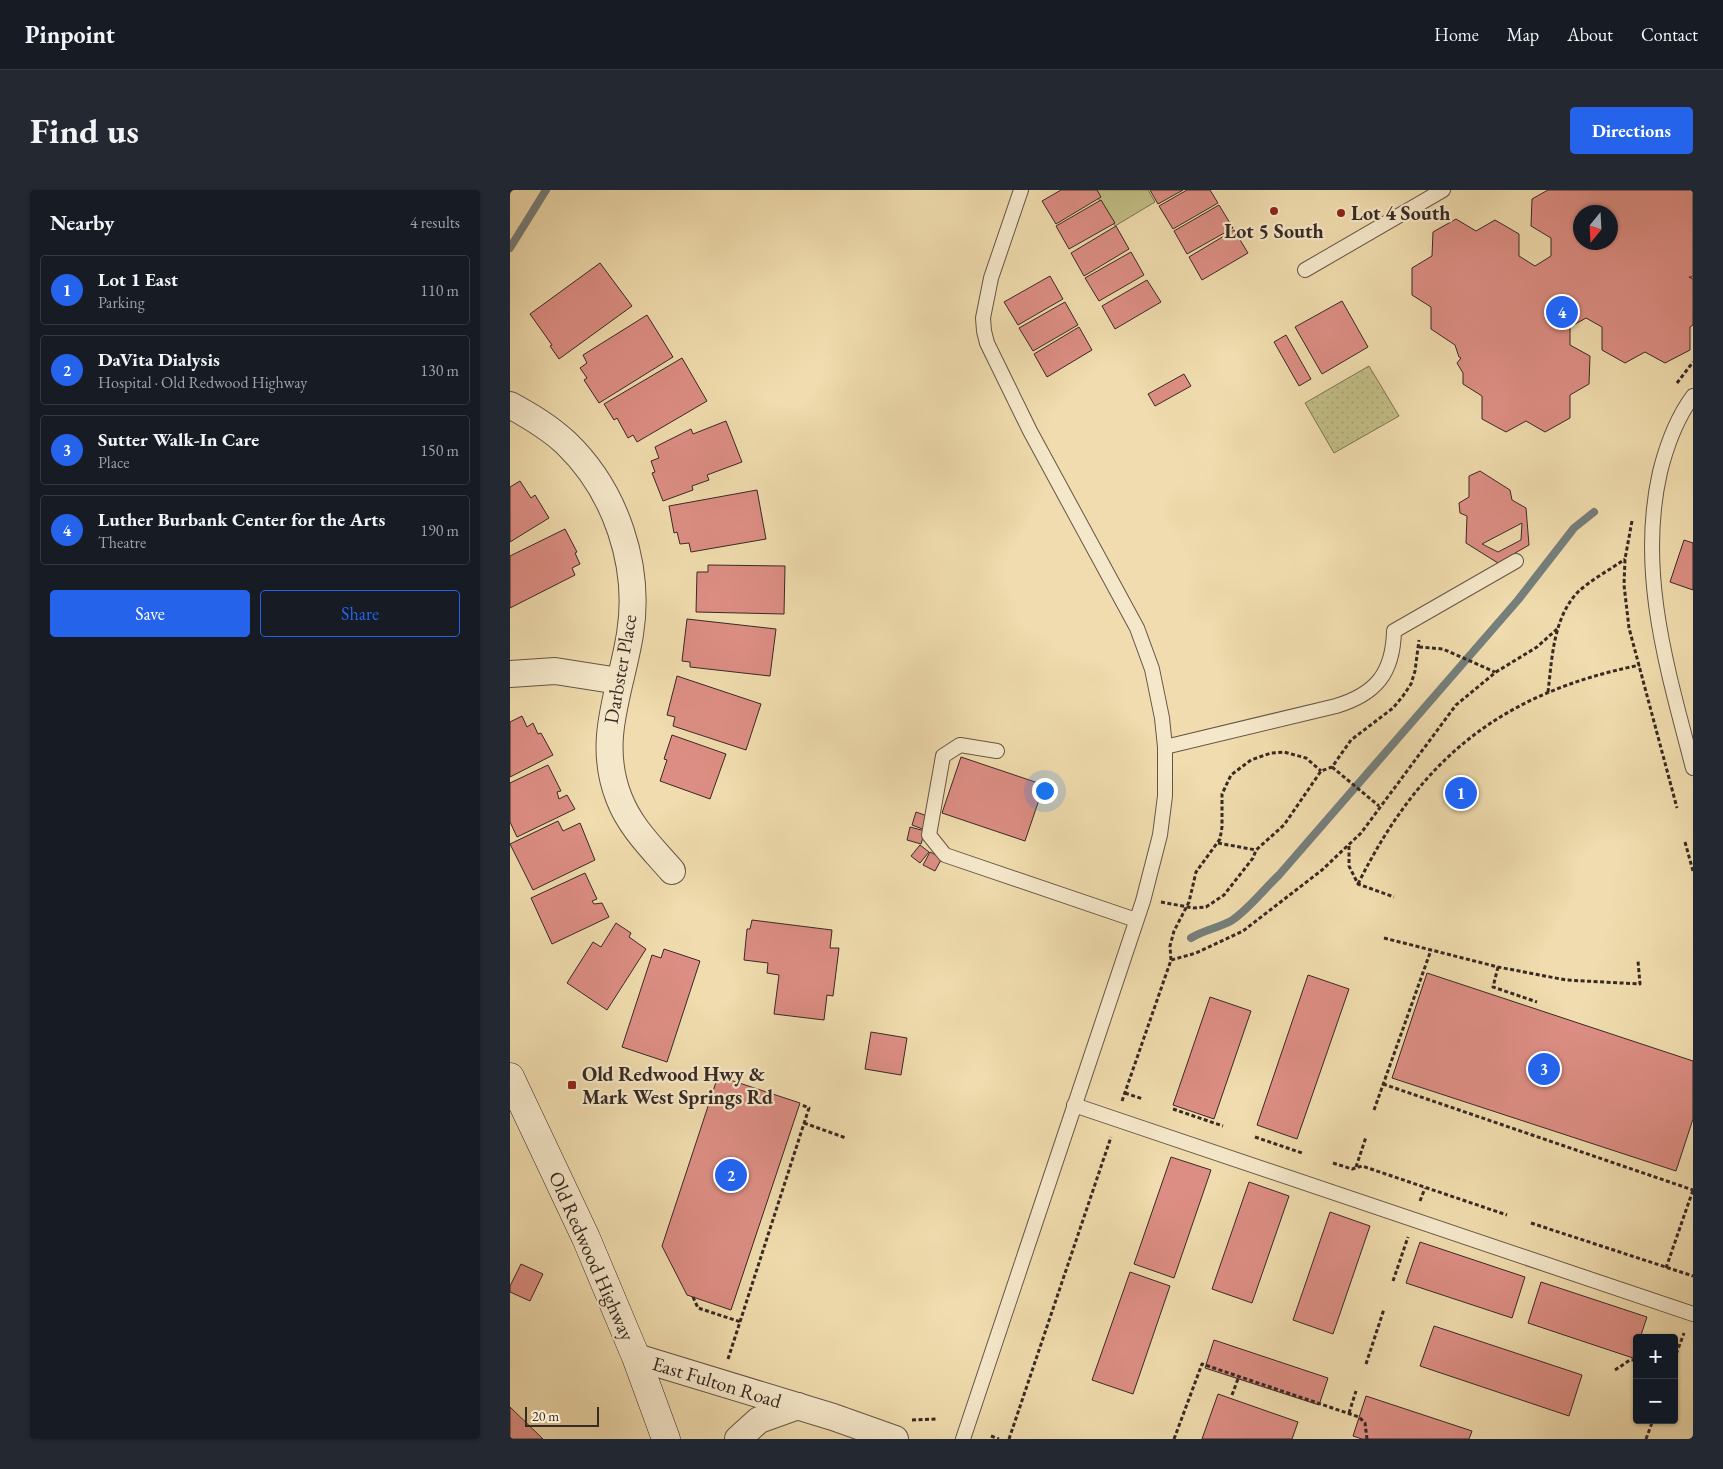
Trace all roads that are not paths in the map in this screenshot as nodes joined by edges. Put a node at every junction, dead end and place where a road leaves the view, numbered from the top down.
1 (1021, 190) edge
2 (1443, 190) edge
3 (1305, 270) dead end
4 (1691, 400) edge
5 (510, 405) edge
6 (1516, 561) dead end
7 (510, 674) edge
8 (619, 681) junction
9 (1165, 747) junction
10 (997, 751) dead end
11 (1693, 768) edge
12 (672, 871) dead end
13 (1136, 920) junction
14 (510, 1077) edge
15 (1074, 1105) junction
16 (1693, 1314) edge
17 (636, 1357) junction
18 (798, 1406) junction
19 (666, 1439) edge
20 (738, 1439) edge
21 (895, 1439) edge
22 (963, 1439) edge

1 - 9 lane
2 - 3 lane
4 - 11 lane
5 - 8 street, Darbster Place
6 - 9 lane
7 - 8 street
8 - 12 street, Darbster Place
9 - 13 lane
10 - 13 lane
13 - 15 lane
14 - 17 main road, Old Redwood Highway
15 - 16 lane
15 - 22 lane
17 - 18 street, East Fulton Road
17 - 19 main road, Old Redwood Highway
18 - 20 street, East Fulton Road
18 - 21 street, East Fulton Road

